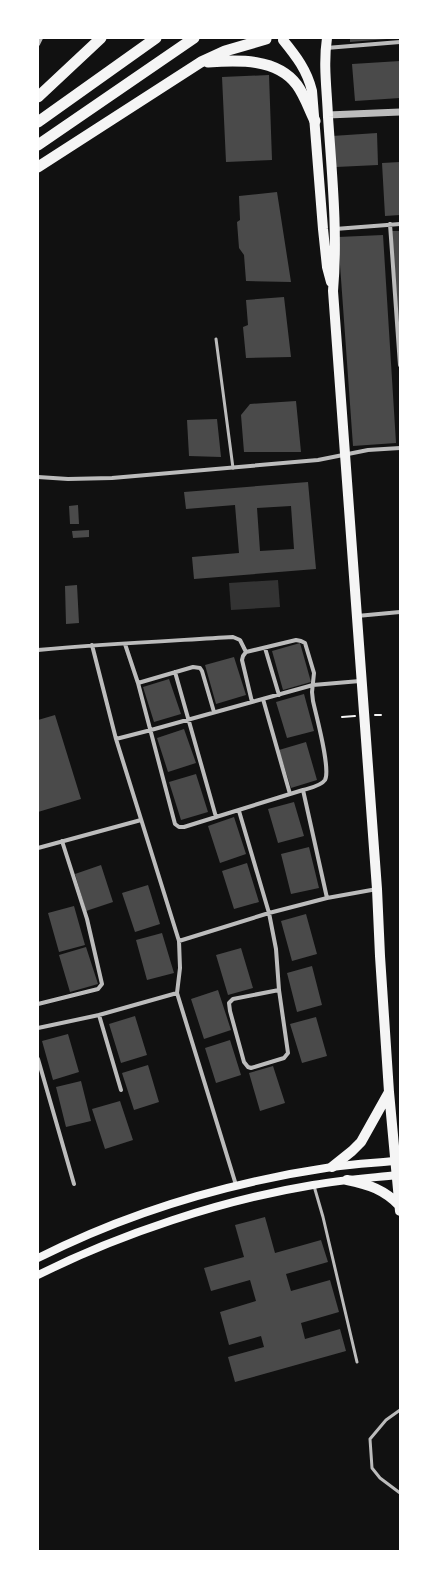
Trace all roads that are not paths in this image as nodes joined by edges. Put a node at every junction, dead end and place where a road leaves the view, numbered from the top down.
1 (101, 38) edge
2 (156, 38) edge
3 (194, 38) edge
4 (265, 38) edge
5 (286, 39) edge
6 (400, 42) edge
7 (327, 43) edge
8 (201, 62) junction
9 (38, 97) edge
10 (400, 112) edge
11 (328, 115) junction
12 (41, 120) edge
13 (314, 121) junction
14 (38, 145) edge
15 (38, 168) edge
16 (390, 224) junction
17 (400, 224) edge
18 (334, 229) junction
19 (333, 291) junction
20 (216, 339) dead end
21 (400, 365) edge
22 (400, 448) edge
23 (346, 454) junction
24 (234, 468) junction
25 (38, 477) edge
26 (400, 612) edge
27 (357, 616) junction
28 (125, 644) junction
29 (92, 645) junction
30 (265, 648) junction
31 (38, 650) edge
32 (246, 652) junction
33 (176, 672) junction
34 (361, 680) junction
35 (138, 683) junction
36 (313, 685) junction
37 (278, 695) junction
38 (262, 699) junction
39 (252, 702) junction
40 (214, 712) junction
41 (189, 719) junction
42 (150, 730) junction
43 (116, 739) junction
44 (303, 790) junction
45 (290, 794) junction
46 (239, 811) junction
47 (216, 817) junction
48 (142, 820) junction
49 (62, 841) junction
50 (38, 848) edge
51 (377, 890) junction
52 (327, 898) junction
53 (269, 912) junction
54 (179, 941) junction
55 (279, 990) junction
56 (177, 993) junction
57 (38, 1004) edge
58 (99, 1015) junction
59 (38, 1028) edge
60 (38, 1059) edge
61 (121, 1090) dead end
62 (389, 1092) junction
63 (398, 1161) edge
64 (332, 1167) junction
65 (399, 1175) edge
66 (347, 1180) junction
67 (74, 1184) dead end
68 (236, 1185) junction
69 (313, 1185) junction
70 (400, 1206) edge
71 (400, 1211) edge
72 (38, 1258) edge
73 (38, 1275) edge
74 (357, 1362) dead end
75 (400, 1410) edge
76 (400, 1492) edge

1 - 9 highway
2 - 12 highway
3 - 14 highway
4 - 5 main road
4 - 8 highway
5 - 13 main road
6 - 7 street
7 - 11 main road
8 - 13 highway
8 - 15 highway
10 - 11 street
11 - 18 main road
13 - 19 main road
16 - 17 street
16 - 18 street
16 - 21 street
18 - 19 main road
19 - 23 main road
20 - 24 lane
22 - 23 street
23 - 24 street
23 - 27 main road
24 - 25 street
26 - 27 street
27 - 34 main road
28 - 29 street
28 - 32 street
28 - 35 street
29 - 31 street
29 - 43 street
30 - 32 street
30 - 36 street
30 - 37 street
32 - 39 street
33 - 35 street
33 - 40 street
33 - 41 street
34 - 36 street
34 - 51 main road
35 - 42 street
36 - 37 street
36 - 44 street
37 - 38 street
38 - 39 street
38 - 45 street
39 - 40 street
40 - 41 street
41 - 42 street
41 - 47 street
42 - 43 street
42 - 47 street
43 - 48 street
44 - 45 street
44 - 52 street
45 - 46 street
46 - 47 street
46 - 53 street
48 - 49 street
48 - 54 street
49 - 50 street
49 - 57 street
51 - 52 street
51 - 62 main road
52 - 53 street
53 - 54 street
53 - 55 street
54 - 56 street
55 - 55 street
56 - 58 street
56 - 68 street
58 - 59 street
58 - 61 street
60 - 67 street
62 - 63 main road
62 - 64 main road
63 - 64 main road
63 - 65 main road
64 - 68 main road
65 - 66 main road
65 - 70 main road
66 - 69 main road
66 - 70 main road
68 - 72 main road
69 - 73 main road
69 - 74 lane
70 - 71 main road
75 - 76 lane

